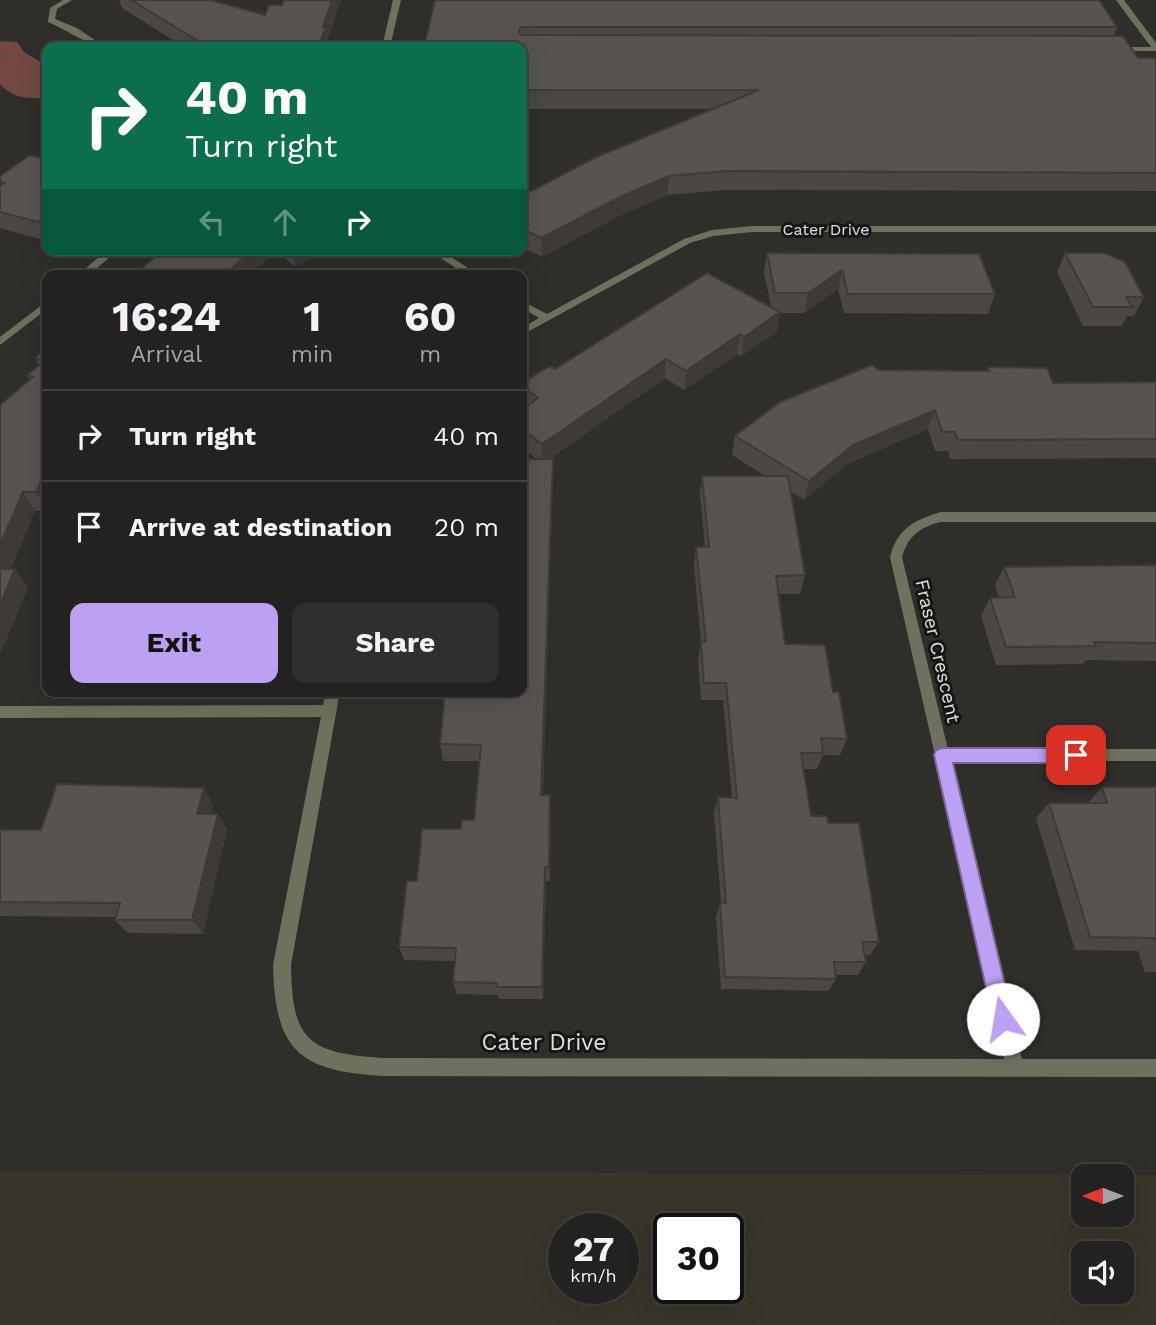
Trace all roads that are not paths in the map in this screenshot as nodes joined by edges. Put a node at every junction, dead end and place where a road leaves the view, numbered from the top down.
1 (68, 0) edge
2 (397, 0) edge
3 (1120, 0) edge
4 (93, 42) edge
5 (387, 42) edge
6 (1156, 48) edge
7 (1101, 49) edge
8 (1152, 229) edge
9 (1156, 244) edge
10 (106, 256) edge
11 (443, 256) edge
12 (89, 270) edge
13 (466, 270) edge
14 (42, 307) edge
15 (527, 307) edge
16 (544, 317) junction
17 (527, 329) edge
18 (0, 342) edge
19 (1156, 517) edge
20 (332, 697) edge
21 (329, 711) junction
22 (0, 712) edge
23 (942, 755) junction
24 (1156, 755) edge
25 (1015, 1068) junction
26 (1156, 1068) edge

1 - 4 street
2 - 5 street
3 - 6 street
6 - 7 street
8 - 9 street
8 - 16 street, Cater Drive
10 - 12 street
11 - 13 street
14 - 18 street
15 - 16 street
16 - 17 street, Cater Drive
19 - 23 street, Fraser Crescent
20 - 21 street, Cater Drive
21 - 22 street
21 - 25 street, Cater Drive
23 - 24 street
23 - 25 street, Fraser Crescent
25 - 26 street, Cater Drive

